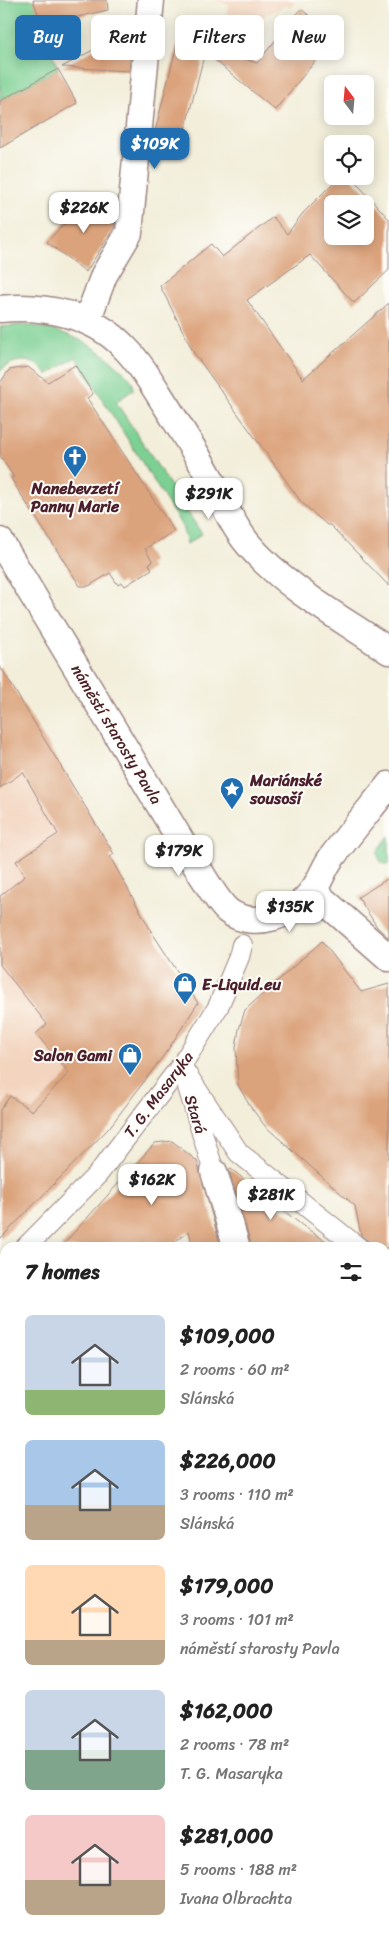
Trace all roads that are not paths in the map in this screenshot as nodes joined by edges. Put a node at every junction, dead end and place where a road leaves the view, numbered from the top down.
1 (150, 0) edge
2 (0, 309) edge
3 (87, 321) junction
4 (0, 541) edge
5 (389, 651) edge
6 (389, 785) edge
7 (313, 891) junction
8 (242, 945) dead end
9 (389, 958) edge
10 (181, 1066) junction
11 (214, 1172) joint
12 (32, 1242) edge
13 (235, 1242) edge
14 (352, 1242) edge

1 - 3 street
2 - 3 street
3 - 5 street
4 - 7 street, náměstí starosty Pavla
6 - 7 street, náměstí starosty Pavla
7 - 9 street
8 - 10 street, T. G. Masaryka
10 - 11 street, Stará
10 - 12 street, T. G. Masaryka
10 - 14 street
11 - 13 street, Stará

